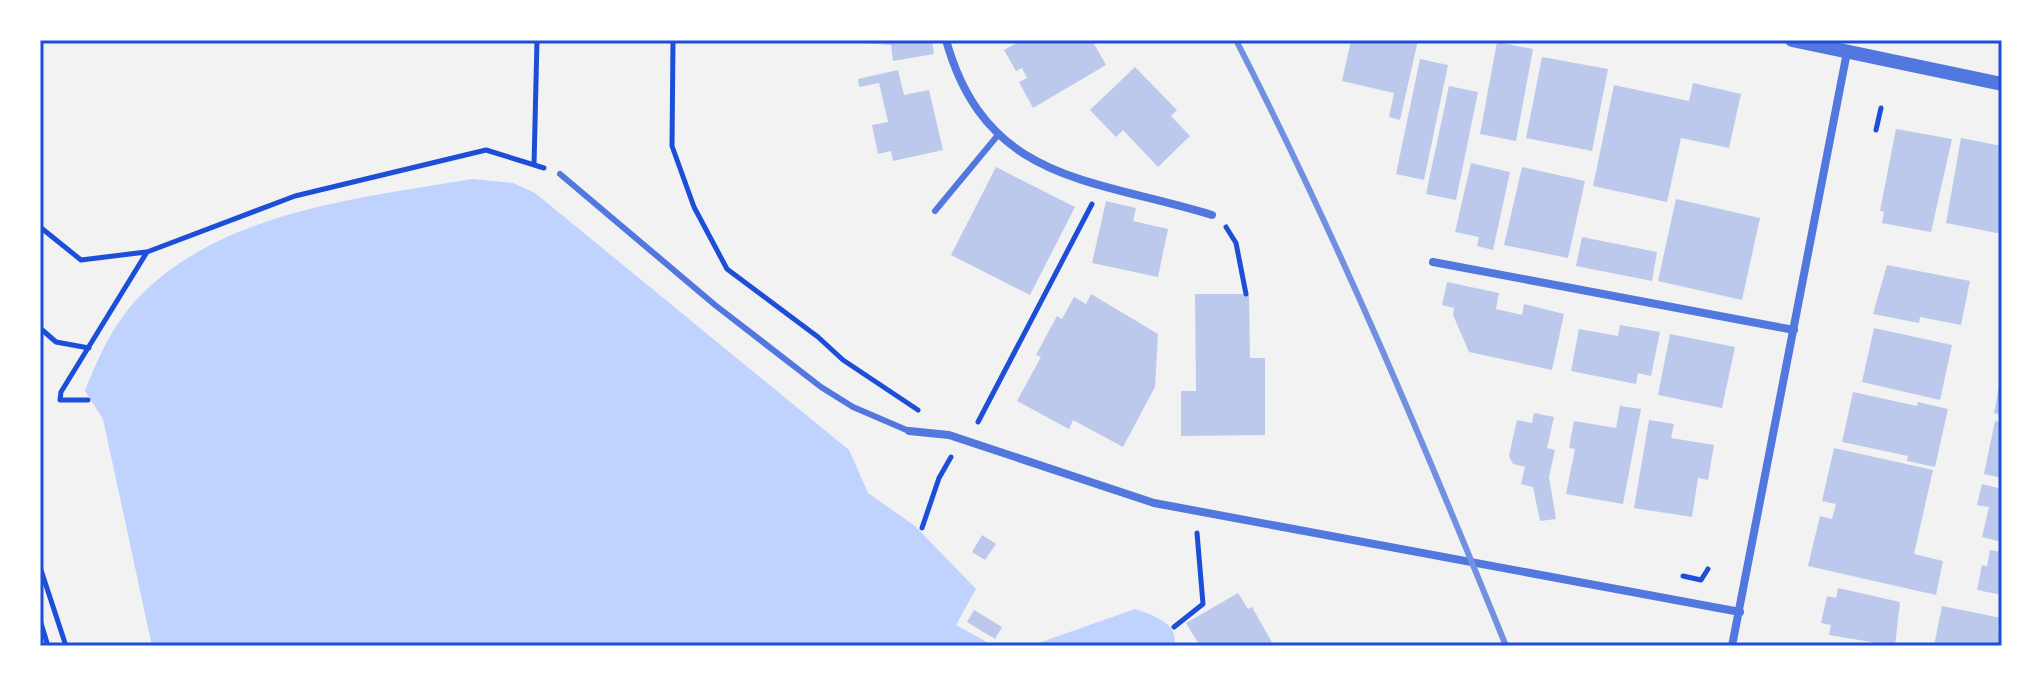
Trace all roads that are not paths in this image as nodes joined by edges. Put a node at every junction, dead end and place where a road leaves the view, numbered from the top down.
1 (946, 40) edge
2 (1792, 40) edge
3 (1847, 52) junction
4 (2002, 84) edge
5 (998, 135) junction
6 (560, 174) road end
7 (935, 211) dead end
8 (1212, 215) dead end
9 (1433, 262) dead end
10 (1794, 330) junction
11 (909, 431) joint
12 (1740, 612) junction
13 (1732, 646) edge

1 - 5 street
2 - 3 street
3 - 4 street
3 - 10 street
5 - 7 lane
5 - 8 street
6 - 11 lane
9 - 10 street
10 - 12 street
11 - 12 street
12 - 13 street

